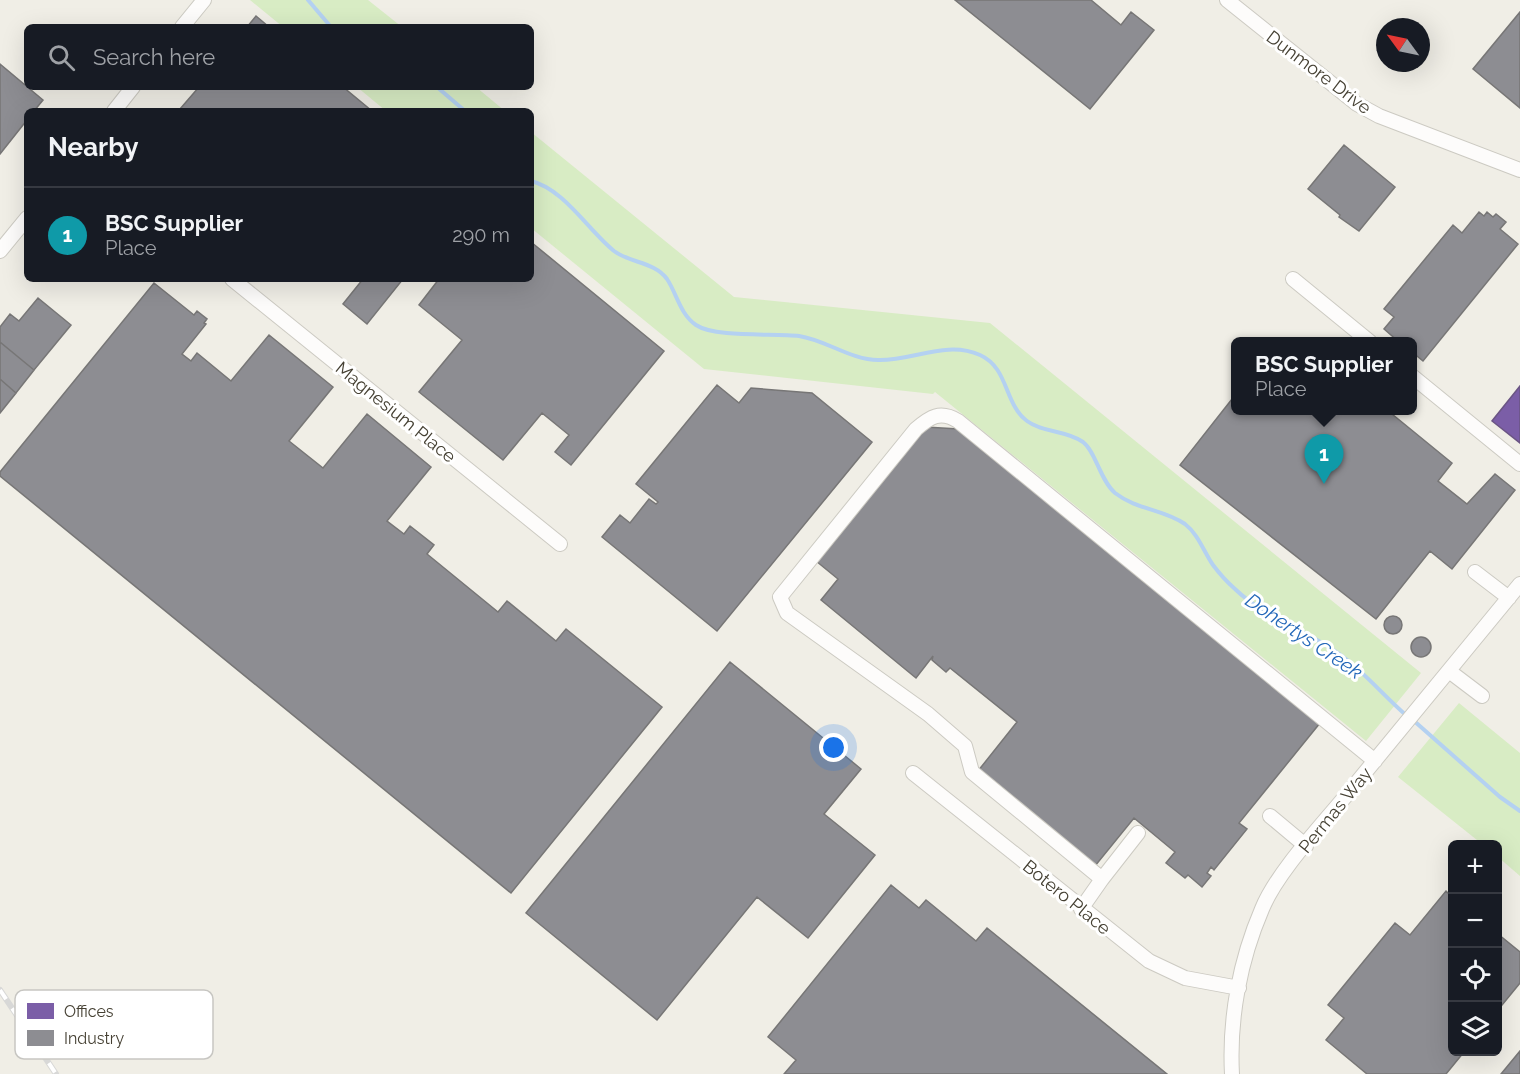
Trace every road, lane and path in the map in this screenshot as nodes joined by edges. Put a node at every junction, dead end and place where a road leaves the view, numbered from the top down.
1 (204, 0) edge
2 (1227, 0) edge
3 (184, 24) edge
4 (131, 90) edge
5 (116, 108) edge
6 (1520, 170) edge
7 (24, 222) edge
8 (0, 251) edge
9 (1293, 279) dead end
10 (236, 282) edge
11 (1364, 337) edge
12 (1417, 379) edge
13 (1520, 464) edge
14 (560, 544) dead end
15 (1475, 572) dead end
16 (1520, 584) edge
17 (1509, 598) junction
18 (1449, 671) junction
19 (1482, 696) dead end
20 (1375, 761) junction
21 (913, 773) dead end
22 (1270, 816) dead end
23 (1138, 833) dead end
24 (1306, 846) junction
25 (1102, 879) junction
26 (1081, 909) junction
27 (1239, 988) junction
28 (1232, 1074) edge

1 - 3 street
2 - 6 street, Dunmore Drive
4 - 5 street
7 - 8 street
9 - 11 street
10 - 14 street, Magnesium Place
12 - 13 street
15 - 17 street
16 - 17 street, Permas Way
17 - 18 street, Permas Way
18 - 19 street
18 - 20 street, Permas Way
20 - 24 street, Permas Way
20 - 25 street
21 - 26 street, Botero Place
22 - 24 street
23 - 25 street
24 - 27 street, Permas Way
25 - 26 street
26 - 27 street, Botero Place
27 - 28 street, Permas Way

